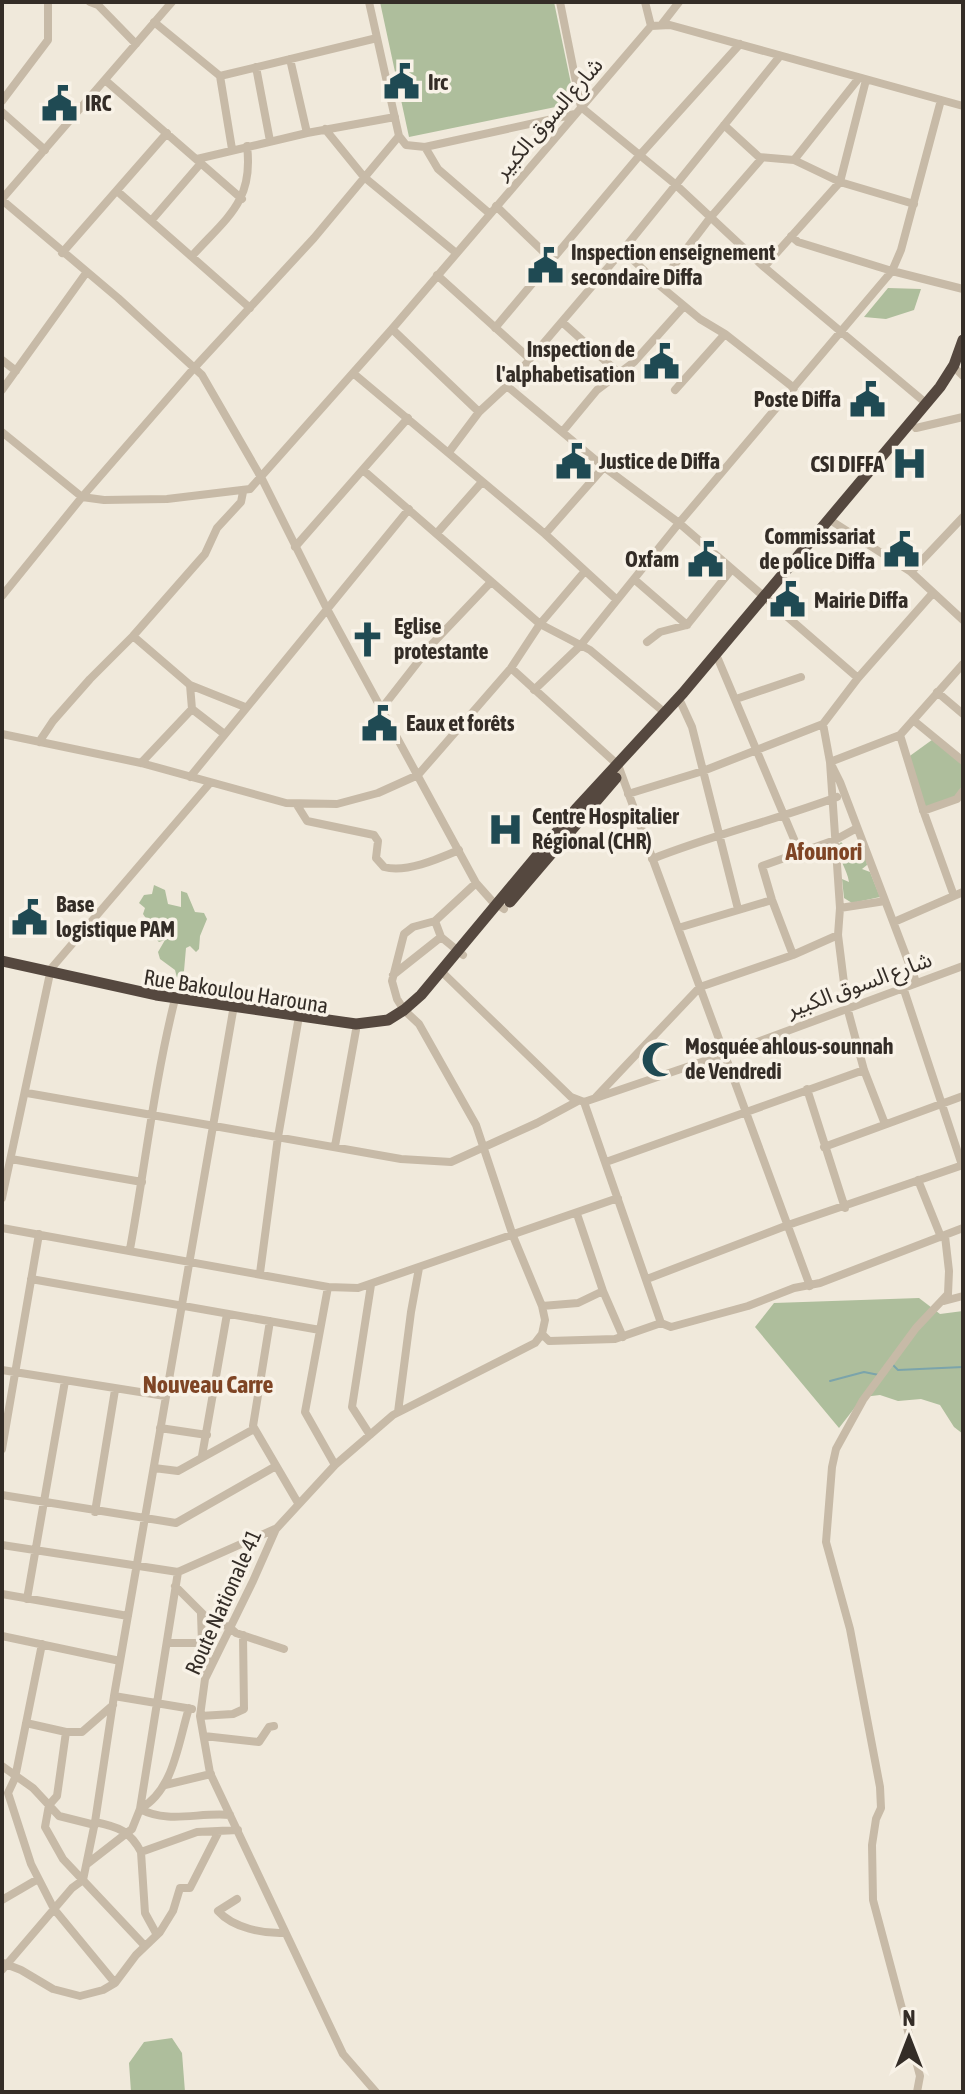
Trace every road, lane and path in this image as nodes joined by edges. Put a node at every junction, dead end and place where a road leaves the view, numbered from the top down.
1 (48, 2) edge
2 (90, 2) edge
3 (172, 2) edge
4 (369, 2) edge
5 (560, 2) edge
6 (645, 2) edge
7 (679, 2) edge
8 (154, 22) junction
9 (662, 24) junction
10 (651, 26) junction
11 (377, 38) junction
12 (136, 44) junction
13 (740, 44) junction
14 (780, 56) junction
15 (290, 59) junction
16 (256, 67) junction
17 (220, 76) junction
18 (862, 79) junction
19 (105, 80) junction
20 (941, 100) junction
21 (2, 101) edge
22 (963, 106) edge
23 (578, 110) junction
24 (2, 112) edge
25 (395, 117) junction
26 (724, 125) junction
27 (325, 129) junction
28 (167, 133) junction
29 (307, 133) junction
30 (399, 136) junction
31 (270, 141) junction
32 (247, 146) junction
33 (425, 147) junction
34 (232, 149) junction
35 (45, 150) junction
36 (639, 156) junction
37 (762, 158) junction
38 (794, 160) junction
39 (199, 161) junction
40 (364, 177) junction
41 (840, 182) junction
42 (675, 184) junction
43 (117, 191) junction
44 (242, 199) junction
45 (2, 200) edge
46 (914, 204) junction
47 (496, 206) junction
48 (489, 213) junction
49 (710, 218) junction
50 (151, 221) junction
51 (791, 236) junction
52 (623, 250) junction
53 (455, 252) junction
54 (62, 253) junction
55 (192, 256) junction
56 (553, 261) junction
57 (764, 267) junction
58 (892, 271) junction
59 (86, 273) junction
60 (437, 275) junction
61 (659, 285) junction
62 (963, 289) edge
63 (684, 306) junction
64 (250, 308) junction
65 (562, 322) junction
66 (495, 328) junction
67 (392, 329) junction
68 (842, 331) junction
69 (725, 334) junction
70 (963, 340) edge
71 (529, 358) junction
72 (2, 360) edge
73 (195, 367) junction
74 (961, 369) edge
75 (16, 371) junction
76 (353, 373) junction
77 (620, 374) junction
78 (507, 386) junction
79 (794, 388) junction
80 (2, 390) edge
81 (675, 390) dead end
82 (927, 404) junction
83 (479, 412) junction
84 (963, 417) edge
85 (408, 418) junction
86 (916, 428) junction
87 (563, 431) junction
88 (2, 432) edge
89 (449, 452) junction
90 (604, 467) junction
91 (363, 470) junction
92 (262, 479) junction
93 (482, 482) junction
94 (243, 492) junction
95 (82, 497) junction
96 (409, 509) junction
97 (963, 517) edge
98 (833, 522) junction
99 (679, 523) junction
100 (437, 533) junction
101 (545, 534) junction
102 (295, 547) junction
103 (732, 569) junction
104 (585, 571) junction
105 (911, 572) junction
106 (635, 580) junction
107 (491, 582) junction
108 (932, 594) junction
109 (2, 596) edge
110 (766, 598) junction
111 (617, 600) junction
112 (327, 609) junction
113 (961, 615) edge
114 (540, 624) junction
115 (687, 625) junction
116 (133, 636) junction
117 (647, 642) dead end
118 (580, 646) junction
119 (718, 659) junction
120 (963, 664) edge
121 (511, 668) junction
122 (801, 677) dead end
123 (858, 678) junction
124 (190, 685) junction
125 (534, 690) junction
126 (937, 692) junction
127 (736, 699) junction
128 (681, 703) junction
129 (245, 707) junction
130 (382, 708) junction
131 (192, 709) junction
132 (664, 712) junction
133 (963, 714) edge
134 (913, 720) junction
135 (823, 724) junction
136 (223, 733) junction
137 (2, 734) edge
138 (900, 735) junction
139 (39, 742) junction
140 (756, 750) junction
141 (963, 761) edge
142 (830, 762) junction
143 (141, 763) junction
144 (619, 768) junction
145 (703, 771) junction
146 (418, 775) junction
147 (190, 777) junction
148 (210, 783) junction
149 (963, 791) edge
150 (628, 794) junction
151 (845, 795) junction
152 (834, 798) junction
153 (297, 805) junction
154 (923, 811) junction
155 (785, 817) junction
156 (857, 828) junction
157 (720, 836) junction
158 (835, 840) junction
159 (459, 850) junction
160 (799, 851) junction
161 (652, 859) junction
162 (476, 883) junction
163 (958, 894) edge
164 (772, 900) junction
165 (885, 901) junction
166 (501, 907) junction
167 (840, 908) junction
168 (738, 909) junction
169 (435, 921) junction
170 (894, 922) junction
171 (678, 928) junction
172 (838, 935) junction
173 (441, 937) junction
174 (461, 953) junction
175 (793, 955) junction
176 (2, 963) edge
177 (962, 969) edge
178 (444, 973) junction
179 (49, 975) junction
180 (393, 975) junction
181 (916, 982) junction
182 (700, 987) junction
183 (903, 987) junction
184 (174, 1003) junction
185 (847, 1007) junction
186 (233, 1011) junction
187 (407, 1012) junction
188 (298, 1022) junction
189 (356, 1030) junction
190 (725, 1054) junction
191 (864, 1070) junction
192 (807, 1089) junction
193 (27, 1093) junction
194 (963, 1096) edge
195 (585, 1101) junction
196 (942, 1103) junction
197 (746, 1114) junction
198 (150, 1116) junction
199 (885, 1124) junction
200 (212, 1126) junction
201 (278, 1137) junction
202 (335, 1146) junction
203 (824, 1147) junction
204 (485, 1148) junction
205 (11, 1159) junction
206 (606, 1162) junction
207 (963, 1165) edge
208 (918, 1180) junction
209 (142, 1182) junction
210 (2, 1198) edge
211 (618, 1198) junction
212 (845, 1208) junction
213 (577, 1214) junction
214 (788, 1225) junction
215 (2, 1228) edge
216 (962, 1229) edge
217 (39, 1234) junction
218 (513, 1236) junction
219 (943, 1236) junction
220 (130, 1249) junction
221 (189, 1260) junction
222 (419, 1268) junction
223 (260, 1273) junction
224 (31, 1279) junction
225 (647, 1279) junction
226 (371, 1285) junction
227 (810, 1286) junction
228 (328, 1287) junction
229 (603, 1291) junction
230 (963, 1296) edge
231 (943, 1302) junction
232 (182, 1306) junction
233 (542, 1306) junction
234 (227, 1314) junction
235 (270, 1321) junction
236 (661, 1323) junction
237 (320, 1330) junction
238 (542, 1334) junction
239 (623, 1337) junction
240 (2, 1370) edge
241 (14, 1373) junction
242 (65, 1381) junction
243 (115, 1390) junction
244 (165, 1396) junction
245 (398, 1412) junction
246 (160, 1428) junction
247 (254, 1429) junction
248 (207, 1435) junction
249 (370, 1435) junction
250 (2, 1449) edge
251 (202, 1456) junction
252 (335, 1465) junction
253 (276, 1466) junction
254 (154, 1468) junction
255 (2, 1495) edge
256 (43, 1503) junction
257 (298, 1503) junction
258 (95, 1512) junction
259 (145, 1520) junction
260 (276, 1529) junction
261 (2, 1545) edge
262 (35, 1551) junction
263 (136, 1567) junction
264 (178, 1572) junction
265 (175, 1586) junction
266 (2, 1595) edge
267 (27, 1599) junction
268 (201, 1614) junction
269 (128, 1616) junction
270 (229, 1627) junction
271 (243, 1635) junction
272 (2, 1636) edge
273 (167, 1643) junction
274 (202, 1643) junction
275 (42, 1644) junction
276 (284, 1649) dead end
277 (120, 1661) junction
278 (205, 1679) junction
279 (113, 1700) junction
280 (159, 1702) junction
281 (189, 1708) junction
282 (200, 1713) junction
283 (26, 1723) junction
284 (274, 1726) dead end
285 (66, 1732) junction
286 (204, 1736) junction
287 (2, 1766) edge
288 (211, 1774) junction
289 (15, 1778) junction
290 (165, 1785) junction
291 (49, 1805) junction
292 (140, 1809) junction
293 (230, 1815) junction
294 (95, 1824) junction
295 (238, 1830) junction
296 (128, 1831) junction
297 (218, 1833) junction
298 (141, 1852) junction
299 (86, 1865) junction
300 (38, 1879) junction
301 (83, 1880) junction
302 (237, 1899) dead end
303 (2, 1900) edge
304 (54, 1909) junction
305 (285, 1933) junction
306 (157, 1935) junction
307 (145, 1946) junction
308 (3, 1966) edge
309 (115, 1983) junction
310 (376, 2092) edge
311 (917, 2092) edge

1 - 21 street
2 - 12 street
3 - 8 street
4 - 11 street
5 - 23 street
6 - 10 street
7 - 9 street
8 - 12 street
8 - 17 street
9 - 10 street
9 - 13 street
10 - 23 street, شارع السوق الكبير
11 - 15 street
11 - 25 street
12 - 19 street
13 - 14 street
13 - 36 street
14 - 18 street
14 - 26 street
15 - 16 street
15 - 29 street
16 - 17 street
16 - 31 street
17 - 34 street
18 - 20 street
18 - 38 street
18 - 41 street
19 - 28 street
19 - 35 street
20 - 22 street
20 - 46 street
23 - 33 street
23 - 36 street
23 - 47 street, شارع السوق الكبير
24 - 35 street
25 - 27 street
25 - 30 street
26 - 37 street
26 - 42 street
27 - 29 street
27 - 40 street
28 - 39 street
28 - 43 street
29 - 31 street
30 - 33 street
30 - 40 street
31 - 32 street
32 - 34 street
32 - 44 street
33 - 48 street
34 - 39 street
35 - 45 street
36 - 42 street
36 - 56 street
37 - 38 street
37 - 49 street
38 - 41 street
39 - 44 street
39 - 50 street
40 - 53 street
40 - 64 street
41 - 46 street
41 - 51 street
42 - 49 street
42 - 52 street
43 - 50 street
43 - 54 street
44 - 55 street
45 - 54 street
46 - 58 street
47 - 48 street, شارع السوق الكبير
47 - 56 street
48 - 53 street, شارع السوق الكبير
49 - 57 street
49 - 61 street
50 - 55 street
51 - 57 street
51 - 58 street
52 - 61 street
52 - 65 street
53 - 60 street, شارع السوق الكبير
54 - 59 street
55 - 64 street
56 - 66 street
57 - 68 street
58 - 62 street
58 - 68 street
59 - 73 street
59 - 75 street
60 - 66 street
60 - 67 street, شارع السوق الكبير
61 - 63 street
63 - 69 street
63 - 77 street
64 - 73 street
65 - 71 street
65 - 77 street
66 - 71 street
67 - 76 street, شارع السوق الكبير
67 - 83 street
68 - 79 street
68 - 82 street
69 - 79 street
69 - 81 street
70 - 82 highway
71 - 78 street
72 - 75 street
73 - 92 street
73 - 95 street
74 - 86 highway
75 - 80 street
76 - 85 street
76 - 92 street, شارع السوق الكبير
77 - 87 street
78 - 83 street
78 - 87 street
79 - 99 street
82 - 98 highway
83 - 89 street
84 - 86 street
85 - 89 street
85 - 91 street
86 - 98 highway
87 - 90 street
88 - 95 street
89 - 93 street
90 - 99 street
90 - 101 street
91 - 96 street
91 - 102 street
92 - 94 street, شارع السوق الكبير
92 - 102 street
93 - 100 street
93 - 101 street
94 - 95 street
94 - 116 street
95 - 109 street
96 - 100 street
96 - 112 street
97 - 105 street
98 - 105 street
98 - 110 highway
99 - 103 street
99 - 106 street
100 - 107 street
101 - 104 street
102 - 112 street
103 - 110 street
103 - 115 street
104 - 111 street
104 - 114 street
105 - 108 street
106 - 111 street
106 - 115 street
107 - 114 street
107 - 130 street
108 - 113 street
108 - 123 street
110 - 119 highway
110 - 123 street
110 - 132 highway
111 - 118 street
112 - 129 street
112 - 130 street
114 - 118 street
114 - 121 street
115 - 117 street
116 - 124 street
116 - 139 street
118 - 125 street
118 - 132 street
119 - 127 street
119 - 128 highway
120 - 126 street
121 - 125 street
121 - 146 street
122 - 127 street
123 - 135 street
124 - 129 street
124 - 131 street
125 - 144 street
126 - 133 street
126 - 134 street
127 - 140 street
128 - 144 highway
128 - 145 street
129 - 136 street
130 - 146 street
131 - 136 street
131 - 143 street
132 - 144 highway
134 - 138 street
134 - 141 street
135 - 140 street
135 - 142 street
136 - 147 street
137 - 139 street
138 - 142 street
138 - 154 street
139 - 143 street
140 - 145 street
140 - 155 street
142 - 151 street
142 - 152 street
143 - 147 street
144 - 150 street
144 - 166 highway, Rue Bakoulou Harouna
145 - 150 street
145 - 157 street
146 - 153 street
146 - 159 street
147 - 148 street
148 - 153 street
148 - 179 street
149 - 154 street
150 - 161 street
151 - 152 street
151 - 156 street
152 - 155 street
152 - 158 street
153 - 159 street
154 - 163 street
155 - 157 street
155 - 160 street
156 - 158 street
156 - 165 street
157 - 161 street
157 - 168 street
158 - 160 street
158 - 167 street
159 - 162 street
160 - 164 street
161 - 171 street
162 - 166 street
162 - 169 street
163 - 170 street
164 - 168 street
164 - 175 street
165 - 167 street
165 - 170 street
166 - 174 highway, Rue Bakoulou Harouna
167 - 172 street
168 - 171 street
169 - 173 street
169 - 180 street
170 - 181 street
171 - 182 street
172 - 175 street
172 - 185 street
173 - 174 street
173 - 180 street
174 - 178 highway, Rue Bakoulou Harouna
175 - 182 street
176 - 179 highway, Rue Bakoulou Harouna
177 - 181 street, شارع السوق الكبير
178 - 187 highway, Rue Bakoulou Harouna
178 - 195 street
179 - 184 highway, Rue Bakoulou Harouna
179 - 187 highway, Rue Bakoulou Harouna
179 - 193 street
180 - 187 street
181 - 183 street, شارع السوق الكبير
182 - 190 street
182 - 195 street
183 - 185 street, شارع السوق الكبير
183 - 196 street
184 - 186 highway, Rue Bakoulou Harouna
184 - 198 street
185 - 190 street, شارع السوق الكبير
185 - 191 street
186 - 188 highway, Rue Bakoulou Harouna
186 - 200 street
187 - 189 highway, Rue Bakoulou Harouna
187 - 204 street
188 - 189 highway, Rue Bakoulou Harouna
188 - 201 street
189 - 202 street
190 - 195 street, شارع السوق الكبير
190 - 197 street
191 - 192 street
191 - 199 street
192 - 197 street
192 - 203 street
193 - 198 street
193 - 205 street
194 - 196 street
195 - 204 street
195 - 206 street
196 - 199 street
196 - 207 street
197 - 206 street
197 - 214 street
198 - 200 street
198 - 209 street
199 - 203 street
200 - 201 street
200 - 221 street
201 - 202 street
201 - 223 street
202 - 204 street
203 - 212 street
204 - 218 street
205 - 209 street
205 - 210 street
206 - 211 street
207 - 208 street
208 - 212 street
208 - 219 street
209 - 220 street
211 - 213 street
211 - 225 street
212 - 214 street
213 - 218 street
213 - 229 street
214 - 225 street
214 - 227 street
215 - 217 street
216 - 219 street
217 - 220 street
217 - 224 street
218 - 222 street
218 - 233 street
219 - 227 street
219 - 231 street
220 - 221 street
221 - 223 street
221 - 232 street
222 - 226 street
222 - 245 street
223 - 228 street
224 - 232 street
224 - 241 street
225 - 236 street
226 - 228 street
226 - 249 street
227 - 236 street
228 - 237 street
229 - 233 street
229 - 239 street
230 - 231 street
231 - 311 street
232 - 234 street
232 - 244 street
233 - 238 street
234 - 235 street
234 - 248 street
235 - 237 street
235 - 247 street
236 - 239 street
237 - 252 street
238 - 239 street
238 - 245 street, Route Nationale 41
240 - 241 street
241 - 242 street
241 - 250 street
242 - 243 street
242 - 256 street
243 - 244 street
243 - 258 street
244 - 246 street
245 - 249 street, Route Nationale 41
246 - 248 street
246 - 254 street
247 - 251 street
247 - 253 street
248 - 251 street
249 - 252 street, Route Nationale 41
251 - 254 street
252 - 257 street, Route Nationale 41
253 - 257 street
253 - 259 street
254 - 259 street
255 - 256 street
256 - 258 street
256 - 262 street
257 - 260 street, Route Nationale 41
258 - 259 street
259 - 263 street
260 - 264 street
260 - 270 street, Route Nationale 41
261 - 262 street
262 - 263 street
262 - 267 street
263 - 264 street
263 - 269 street
264 - 265 street
265 - 268 street
265 - 273 street
266 - 267 street
267 - 269 street
268 - 270 street
268 - 274 street
269 - 277 street
270 - 271 street
270 - 278 street, Route Nationale 41
271 - 276 street
271 - 282 street
272 - 275 street
273 - 274 street
273 - 280 street
274 - 278 street
275 - 277 street
275 - 283 street
277 - 279 street
278 - 282 street, Route Nationale 41
279 - 280 street
279 - 285 street
279 - 294 street
280 - 281 street
280 - 292 street
281 - 282 street
281 - 290 street
282 - 286 street, Route Nationale 41
283 - 285 street
283 - 289 street
284 - 286 street
285 - 291 street
286 - 288 street, Route Nationale 41
287 - 289 street
288 - 290 street
288 - 293 street, Route Nationale 41
289 - 291 street
289 - 300 street
290 - 292 street
291 - 294 street
291 - 301 street
292 - 293 street
292 - 296 street
293 - 295 street, Route Nationale 41
294 - 296 street
294 - 299 street
295 - 297 street
295 - 305 street, Route Nationale 41
296 - 298 street
296 - 299 street
297 - 298 street
297 - 306 street
298 - 306 street
299 - 301 street
300 - 303 street
300 - 304 street
301 - 304 street
301 - 307 street
302 - 305 street
304 - 308 street
304 - 309 street
305 - 310 street, Route Nationale 41
306 - 307 street
307 - 309 street
308 - 309 street

